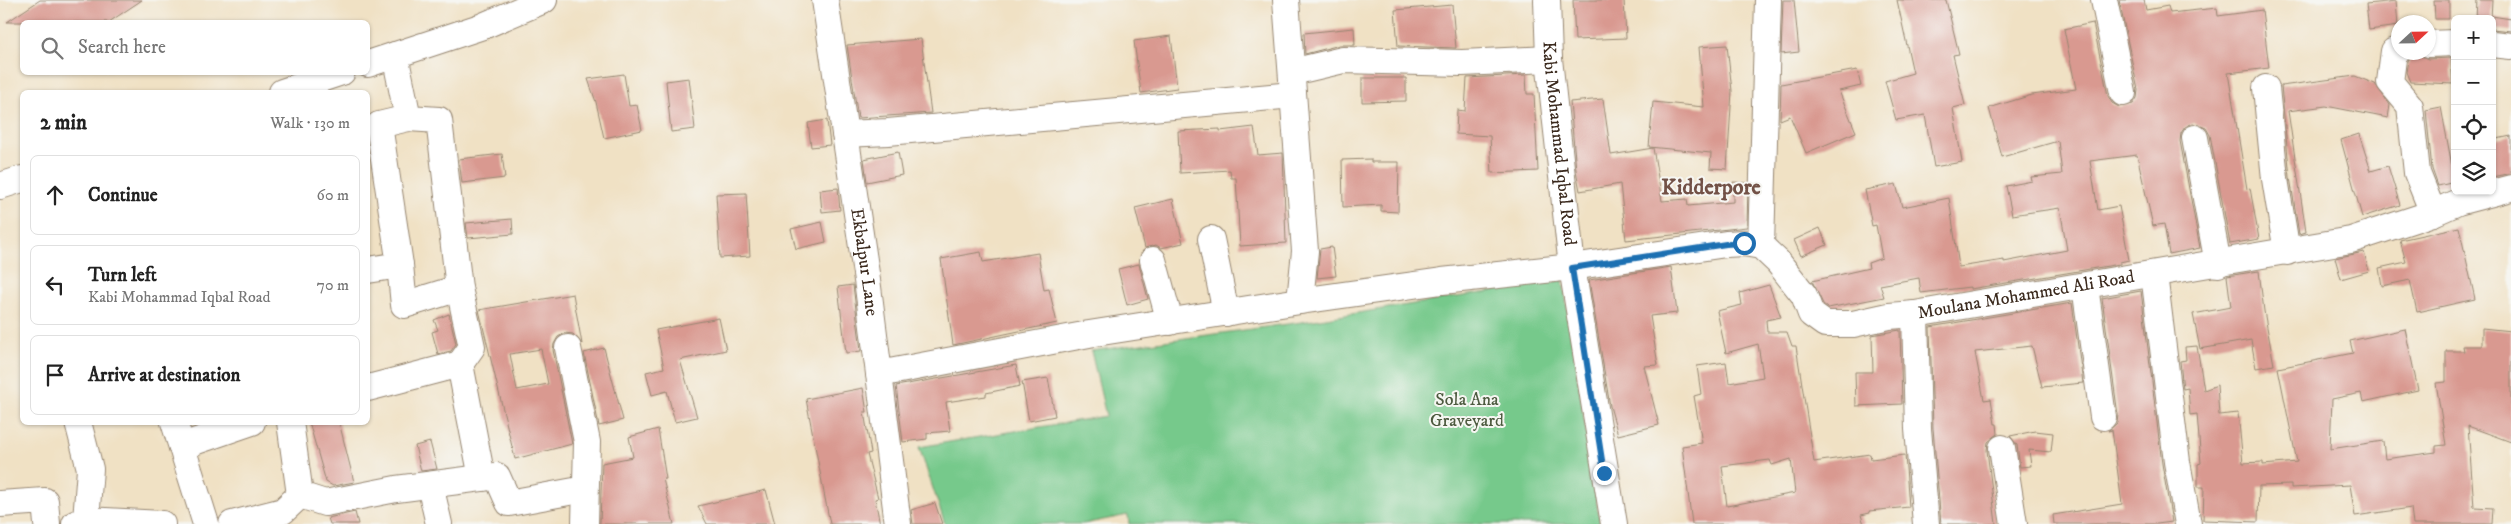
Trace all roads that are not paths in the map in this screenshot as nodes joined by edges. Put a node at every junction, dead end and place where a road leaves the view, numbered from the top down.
1 (544, 0) edge
2 (825, 0) edge
3 (1286, 0) edge
4 (1547, 0) edge
5 (1768, 0) edge
6 (2104, 0) edge
7 (2451, 43) edge
8 (2436, 44) edge
9 (2496, 44) edge
10 (2511, 46) edge
11 (396, 54) junction
12 (1549, 59) junction
13 (2393, 60) edge
14 (370, 63) edge
15 (333, 75) edge
16 (1292, 83) junction
17 (2266, 88) dead end
18 (288, 90) edge
19 (2123, 93) dead end
20 (408, 118) junction
21 (845, 134) junction
22 (2195, 138) dead end
23 (20, 181) edge
24 (0, 186) edge
25 (2511, 188) edge
26 (2434, 213) junction
27 (1211, 239) dead end
28 (1761, 246) junction
29 (2286, 252) junction
30 (1153, 260) dead end
31 (2218, 264) junction
32 (400, 265) junction
33 (1572, 268) junction
34 (370, 270) edge
35 (2154, 274) junction
36 (2085, 286) junction
37 (459, 288) junction
38 (1300, 301) junction
39 (1226, 313) junction
40 (1915, 314) junction
41 (1170, 322) junction
42 (568, 348) dead end
43 (460, 364) junction
44 (879, 374) junction
45 (370, 387) edge
46 (2103, 416) dead end
47 (79, 425) edge
48 (234, 425) edge
49 (290, 425) edge
50 (178, 434) edge
51 (2002, 448) dead end
52 (482, 478) junction
53 (430, 485) junction
54 (585, 489) junction
55 (0, 504) edge
56 (290, 510) edge
57 (80, 522) edge
58 (47, 524) edge
59 (162, 524) edge
60 (206, 524) edge
61 (232, 524) edge
62 (439, 524) edge
63 (585, 524) edge
64 (898, 524) edge
65 (1614, 524) edge
66 (1926, 524) edge
67 (2014, 524) edge
68 (2188, 524) edge

1 - 11 street
2 - 21 street, Ekbalpur Lane
3 - 16 street
4 - 12 street, Kabi Mohammad Iqbal Road
5 - 28 street
6 - 19 street
7 - 8 street
9 - 10 street
11 - 14 street
11 - 20 street
12 - 16 street
12 - 33 street, Kabi Mohammad Iqbal Road
13 - 26 street
15 - 18 street
16 - 21 street
16 - 38 street
17 - 29 street
20 - 32 street
20 - 37 street
21 - 44 street, Ekbalpur Lane
22 - 31 street
23 - 24 street
25 - 26 street, Moulana Mohammed Ali Road
26 - 29 street, Moulana Mohammed Ali Road
27 - 39 street
28 - 33 street
28 - 40 street, Moulana Mohammed Ali Road
29 - 31 street, Moulana Mohammed Ali Road
30 - 41 street
31 - 35 street, Moulana Mohammed Ali Road
32 - 34 street
32 - 37 street
33 - 38 street
33 - 65 street, Kabi Mohammad Iqbal Road
35 - 36 street, Moulana Mohammed Ali Road
35 - 68 street
36 - 40 street, Moulana Mohammed Ali Road
36 - 46 street
37 - 43 street
38 - 39 street
39 - 41 street
40 - 66 street
41 - 44 street
42 - 54 street
43 - 45 street
43 - 52 street
44 - 64 street, Ekbalpur Lane
47 - 57 street
48 - 50 street
49 - 56 street
50 - 60 street
51 - 67 street
52 - 53 street
52 - 54 street
53 - 56 street
53 - 62 street
54 - 63 street
55 - 58 street
56 - 61 street
57 - 59 street

